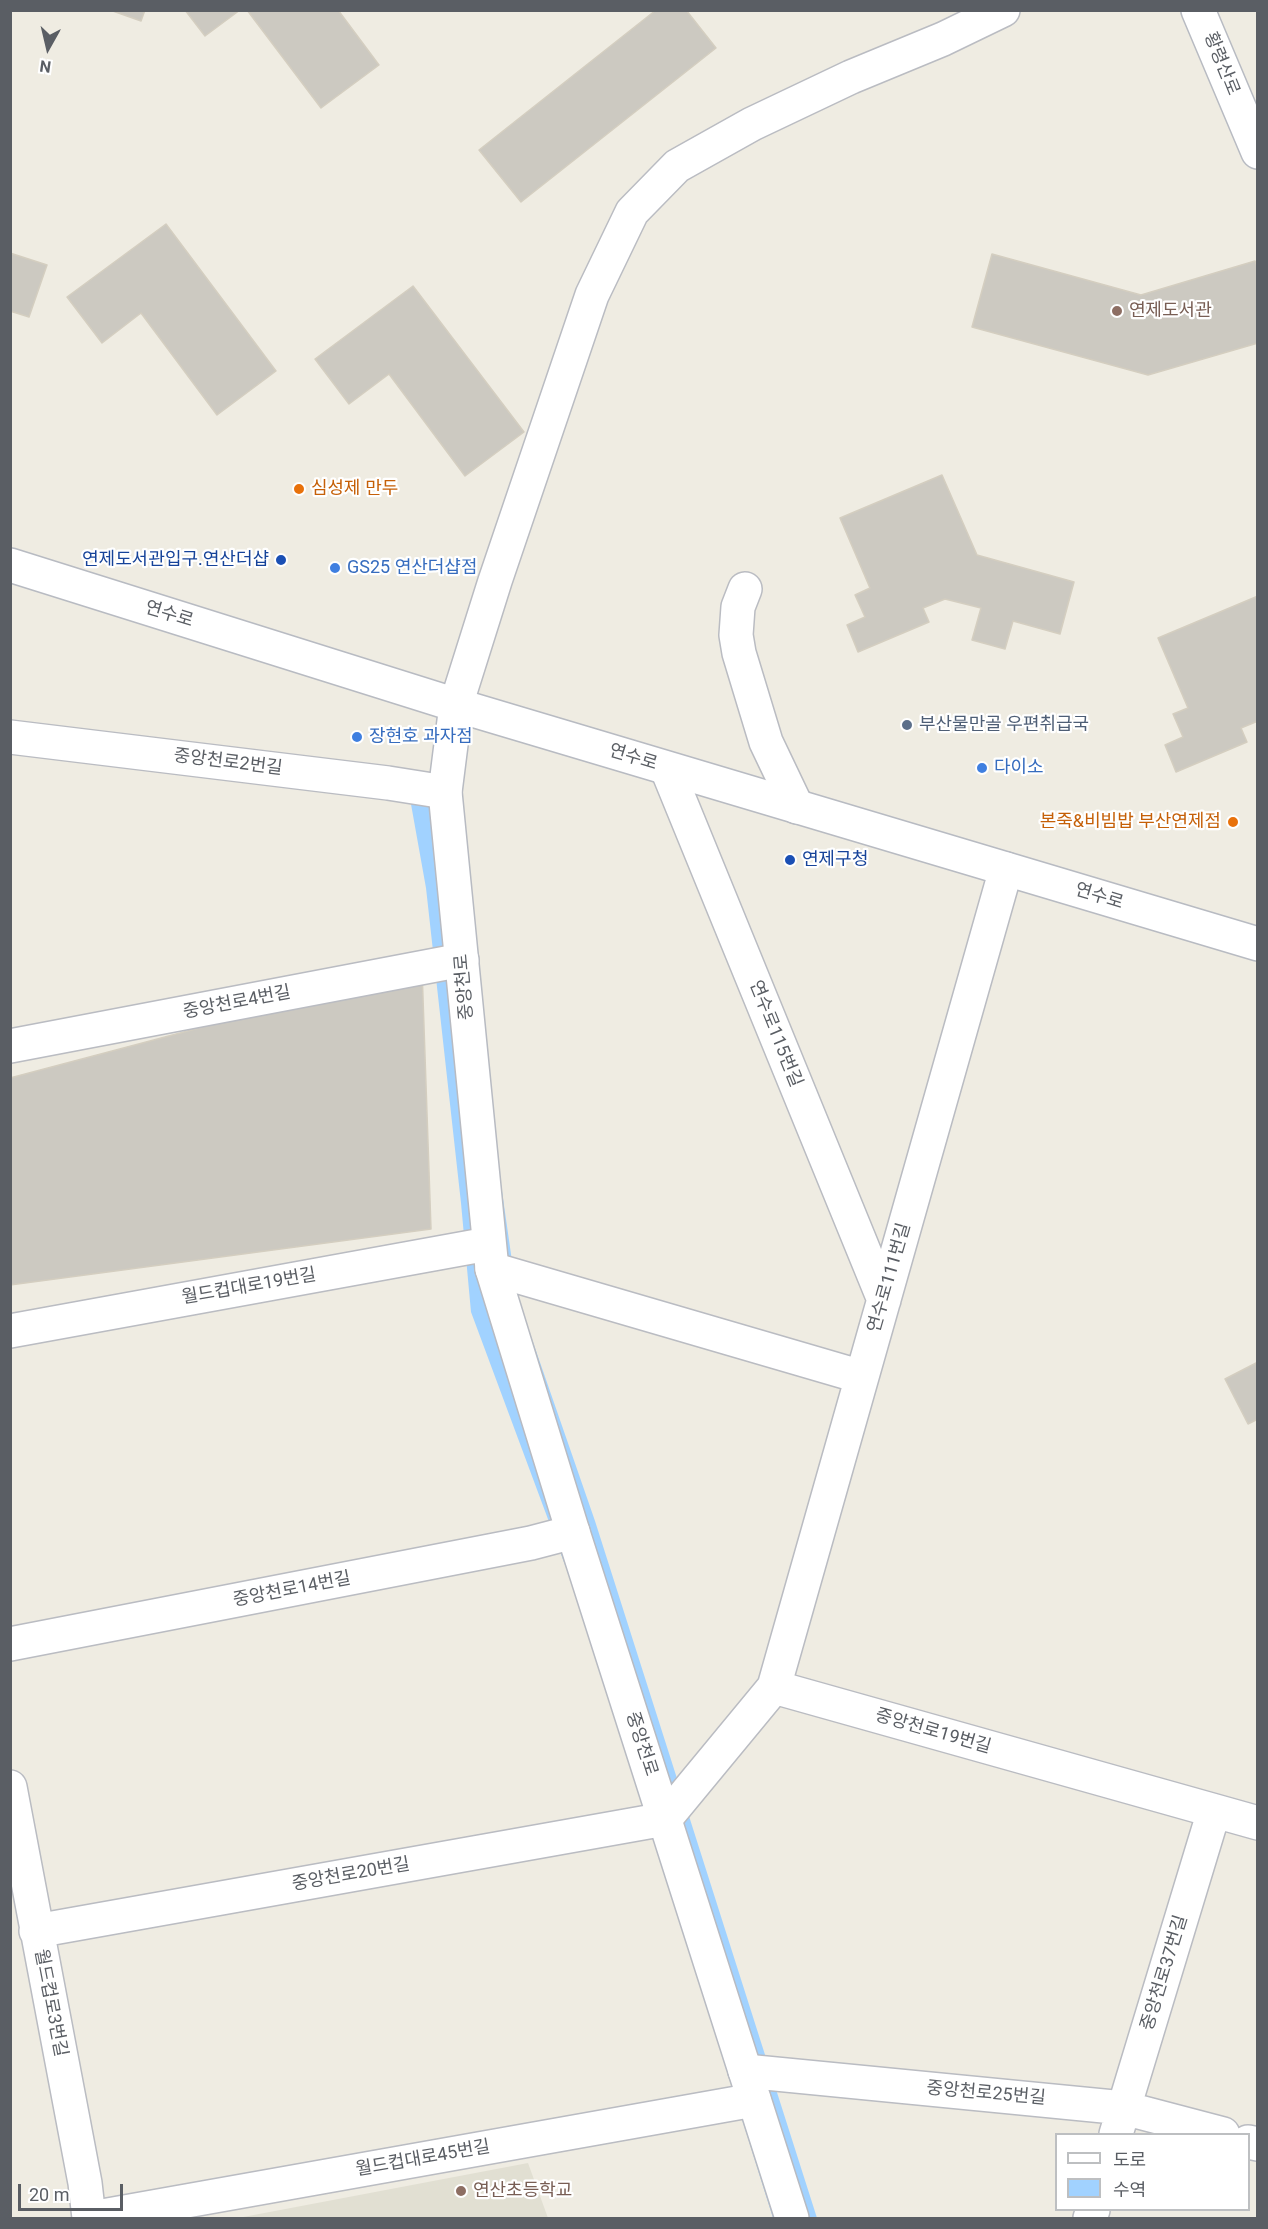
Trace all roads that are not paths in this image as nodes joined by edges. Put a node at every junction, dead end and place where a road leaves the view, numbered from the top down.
1 (1004, 10) edge
2 (1198, 10) edge
3 (1257, 152) edge
4 (10, 565) edge
5 (745, 589) dead end
6 (456, 705) junction
7 (10, 737) edge
8 (666, 769) junction
9 (445, 792) junction
10 (797, 807) junction
11 (1006, 869) junction
12 (1257, 944) edge
13 (462, 960) junction
14 (10, 1046) edge
15 (490, 1256) junction
16 (884, 1300) junction
17 (10, 1331) edge
18 (862, 1377) junction
19 (573, 1532) junction
20 (10, 1644) edge
21 (774, 1687) junction
22 (10, 1787) edge
23 (1214, 1811) junction
24 (665, 1819) junction
25 (1257, 1823) edge
26 (36, 1931) junction
27 (750, 2085) junction
28 (1120, 2121) edge
29 (1215, 2133) edge
30 (90, 2218) edge
31 (792, 2218) edge

1 - 6 street, 중앙천로
2 - 3 street, 황령산로
4 - 6 street, 연수로
5 - 10 street
6 - 8 street, 연수로
6 - 9 street, 중앙천로
7 - 9 street, 중앙천로2번길
8 - 10 street, 연수로
8 - 16 street, 연수로115번길
9 - 13 street, 중앙천로
10 - 11 street, 연수로
11 - 12 street, 연수로
11 - 16 street, 연수로111번길
13 - 14 street, 중앙천로4번길
13 - 15 street, 중앙천로
15 - 17 street, 월드컵대로19번길
15 - 18 street
15 - 19 street, 중앙천로
16 - 18 street, 연수로111번길
18 - 21 street, 연수로111번길
19 - 20 street, 중앙천로14번길
19 - 24 street, 중앙천로
21 - 23 street, 중앙천로19번길
21 - 24 street
22 - 26 street, 월드컵로3번길
23 - 25 street, 중앙천로19번길
23 - 28 street, 중앙천로37번길
24 - 26 street, 중앙천로20번길
24 - 27 street, 중앙천로
26 - 30 street, 월드컵로3번길
27 - 28 street, 중앙천로25번길
27 - 30 street, 월드컵대로45번길
27 - 31 street, 중앙천로
28 - 29 street, 중앙천로25번길

